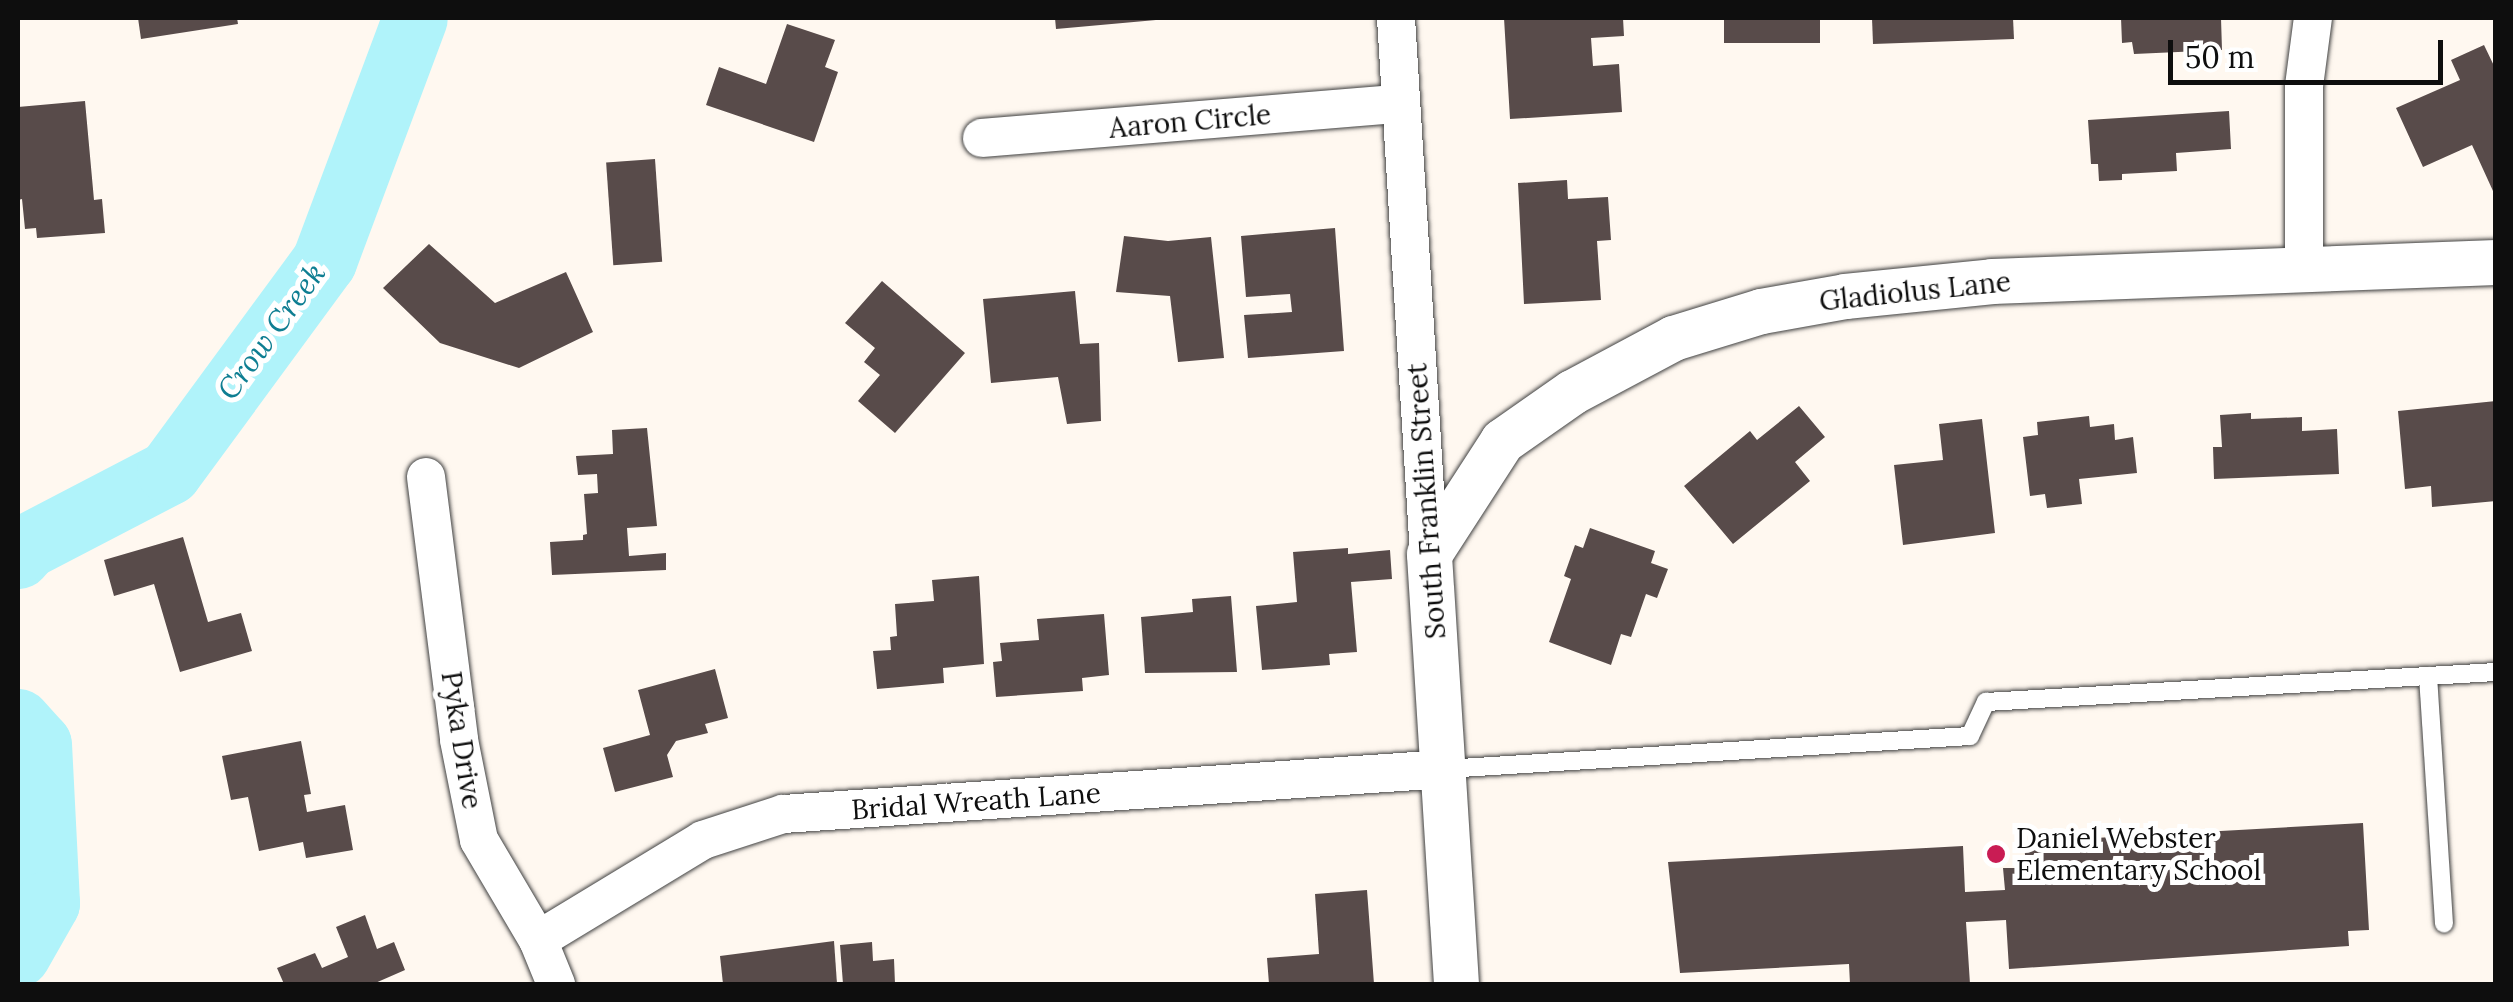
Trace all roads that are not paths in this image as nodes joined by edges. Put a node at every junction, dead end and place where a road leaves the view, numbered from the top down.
1 (1396, 18) edge
2 (2312, 18) edge
3 (1398, 104) junction
4 (982, 138) dead end
5 (2496, 262) edge
6 (2304, 271) junction
7 (426, 478) dead end
8 (1430, 554) junction
9 (2496, 672) edge
10 (2428, 676) junction
11 (1445, 770) junction
12 (2444, 923) dead end
13 (538, 940) junction
14 (556, 984) edge
15 (1456, 984) edge

1 - 3 street, South Franklin Street
2 - 6 street
3 - 4 street, Aaron Circle
3 - 8 street, South Franklin Street
5 - 6 street, Gladiolus Lane
6 - 8 street, Gladiolus Lane
7 - 13 street, Pyka Drive
8 - 11 street, South Franklin Street
9 - 10 lane
10 - 11 lane
10 - 12 lane
11 - 13 street, Bridal Wreath Lane
11 - 15 street, South Franklin Street
13 - 14 street, Pyka Drive

